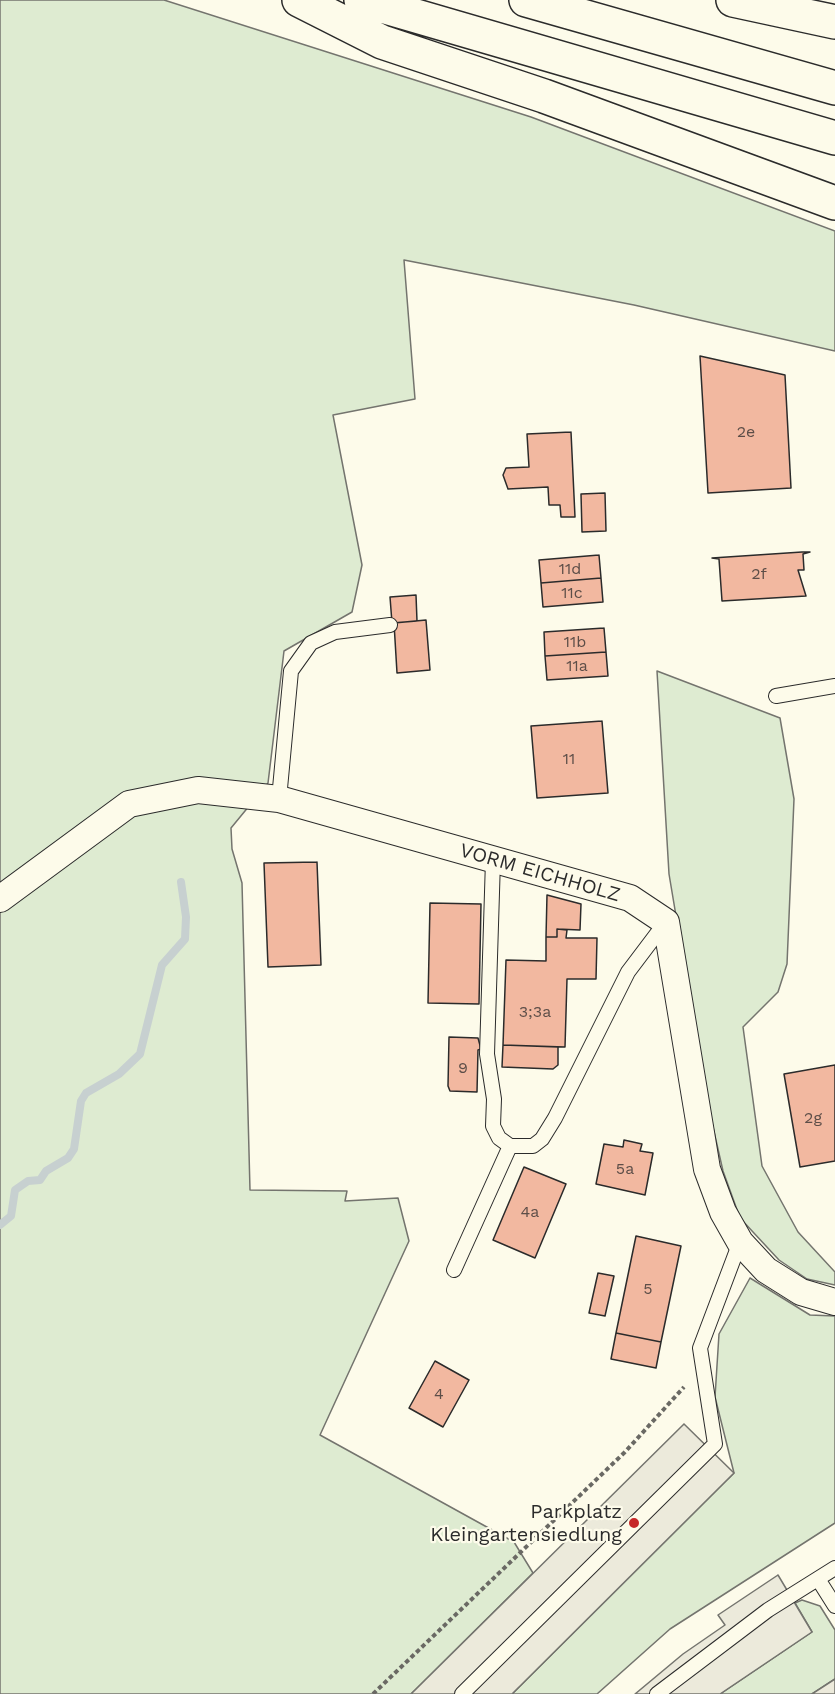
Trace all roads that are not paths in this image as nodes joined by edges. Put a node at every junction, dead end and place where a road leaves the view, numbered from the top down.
1 (299, 0) edge
2 (361, 0) edge
3 (526, 0) edge
4 (733, 0) edge
5 (835, 22) edge
6 (835, 88) edge
7 (835, 138) edge
8 (835, 203) edge
9 (390, 625) dead end
10 (835, 686) edge
11 (776, 696) dead end
12 (279, 799) junction
13 (493, 860) junction
14 (0, 899) edge
15 (666, 921) junction
16 (510, 1146) junction
17 (740, 1242) junction
18 (454, 1270) dead end
19 (835, 1302) edge
20 (835, 1568) edge
21 (818, 1579) junction
22 (835, 1606) edge
23 (462, 1694) edge
24 (657, 1694) edge

1 - 8 highway
2 - 7 highway
3 - 6 highway
4 - 5 highway
9 - 12 lane
10 - 11 lane
12 - 13 street, VORM EICHHOLZ
12 - 14 street, VORM EICHHOLZ
13 - 15 street, VORM EICHHOLZ
13 - 16 lane
15 - 16 lane
15 - 17 street
16 - 18 lane
17 - 19 street
17 - 23 lane
20 - 21 lane
21 - 22 lane
21 - 24 lane

